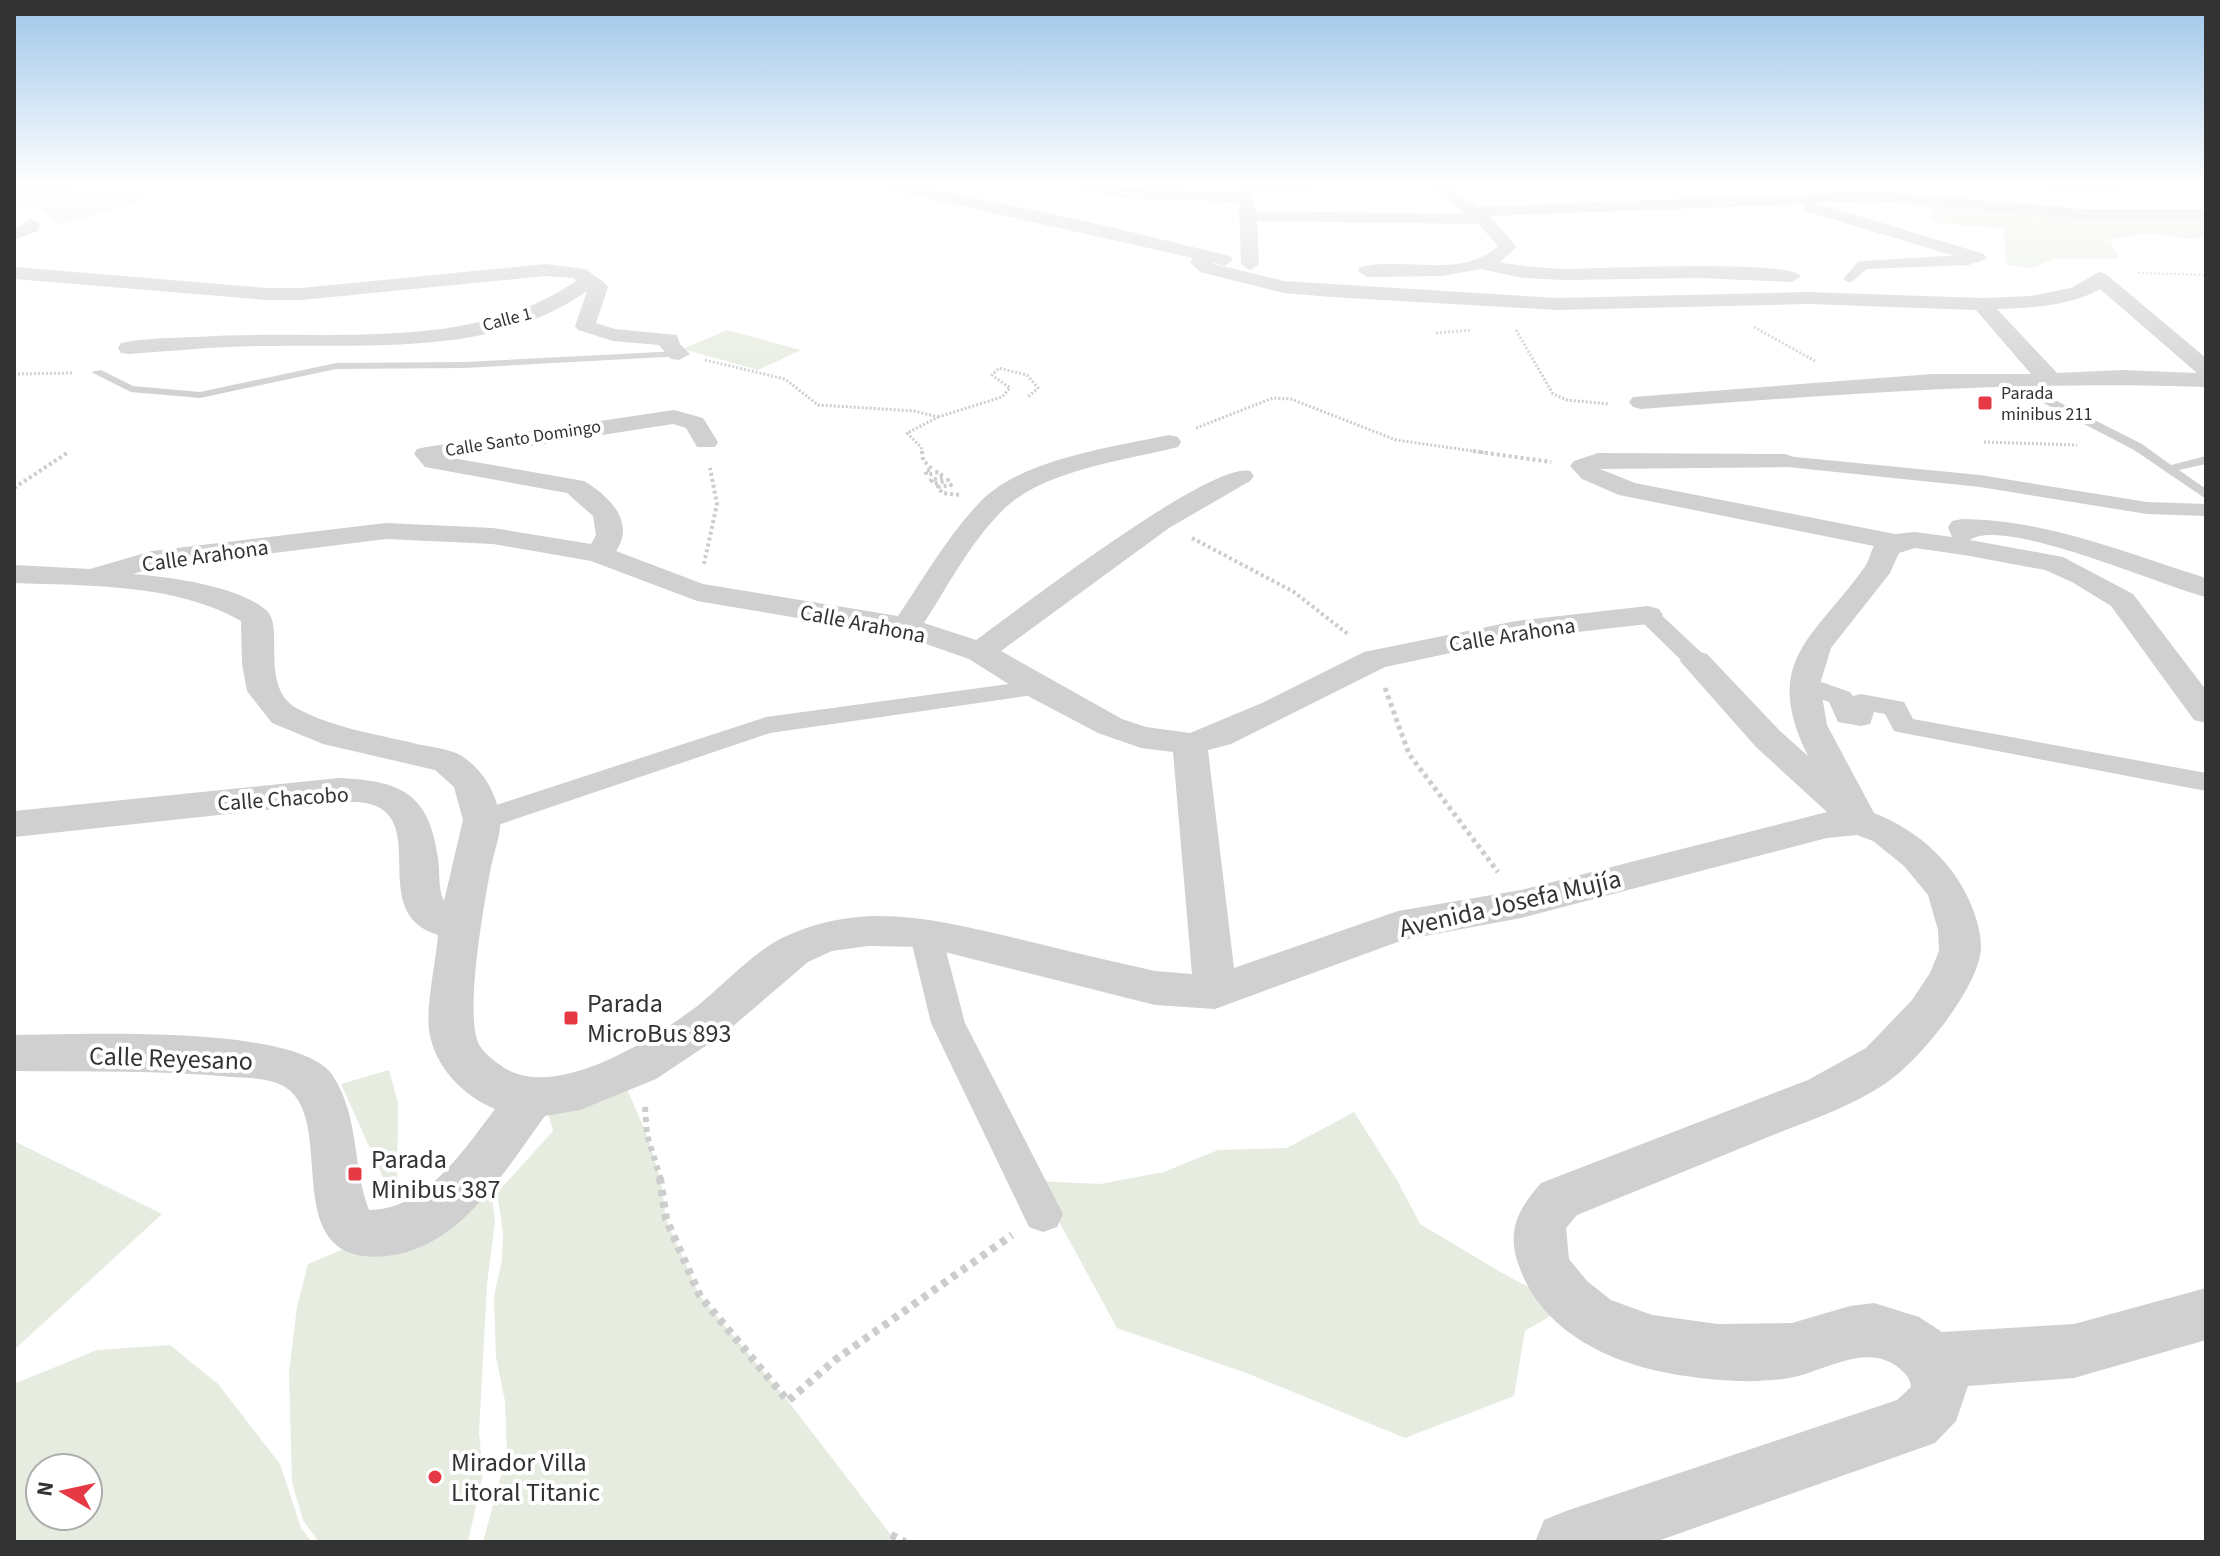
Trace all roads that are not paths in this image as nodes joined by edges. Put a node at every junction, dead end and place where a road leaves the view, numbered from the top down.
1 (1195, 255) edge
2 (1250, 255) edge
3 (1503, 255) edge
4 (1967, 255) edge
5 (1204, 257) junction
6 (1978, 258) joint
7 (1250, 264) junction
8 (1483, 264) junction
9 (1279, 266) dead end
10 (1343, 271) dead end
11 (14, 273) edge
12 (1806, 277) dead end
13 (1842, 279) dead end
14 (586, 283) junction
15 (1982, 304) junction
16 (129, 348) dead end
17 (679, 354) joint
18 (2206, 369) edge
19 (97, 372) dead end
20 (2206, 380) edge
21 (2054, 381) junction
22 (2011, 382) junction
23 (1641, 402) road end
24 (706, 442) road end
25 (1169, 442) road end
26 (2206, 460) edge
27 (1785, 462) joint
28 (2169, 469) junction
29 (1241, 476) dead end
30 (2206, 495) edge
31 (2206, 510) edge
32 (1895, 542) junction
33 (1964, 547) junction
34 (598, 554) junction
35 (14, 574) edge
36 (94, 577) junction
37 (2206, 588) edge
38 (1648, 615) joint
39 (906, 627) junction
40 (980, 652) junction
41 (1696, 661) joint
42 (1804, 684) junction
43 (1038, 688) junction
44 (2206, 713) edge
45 (1190, 744) junction
46 (2206, 782) edge
47 (482, 820) junction
48 (1860, 822) junction
49 (14, 824) edge
50 (460, 921) junction
51 (925, 932) junction
52 (1215, 992) junction
53 (14, 1053) edge
54 (531, 1098) junction
55 (1043, 1214) road end
56 (2206, 1314) edge
57 (1931, 1361) junction
58 (1566, 1542) edge

1 - 5 street
2 - 7 street
3 - 8 street
4 - 6 street
5 - 7 street
5 - 15 street
6 - 13 street
7 - 9 street
8 - 10 street
8 - 12 street
11 - 14 street, Calle 1
14 - 16 street, Calle 1
14 - 17 street
15 - 18 street
15 - 21 street
17 - 19 lane
20 - 21 street
21 - 22 street
22 - 23 street
22 - 28 lane
24 - 34 street, Calle Santo Domingo
25 - 39 street
26 - 28 lane
27 - 31 street
27 - 32 street
28 - 30 lane
29 - 40 street
32 - 33 street
32 - 42 street
33 - 37 street
33 - 44 street
34 - 36 street, Calle Arahona
34 - 39 street, Calle Arahona
35 - 36 street, Avenida Josefa Mujía
36 - 47 street, Avenida Josefa Mujía
38 - 41 street
38 - 45 street, Calle Arahona
39 - 40 street, Calle Arahona
40 - 43 street, Calle Arahona
41 - 48 street
42 - 46 street
42 - 48 street
43 - 45 street, Calle Arahona
43 - 47 street
45 - 52 street
47 - 50 street, Avenida Josefa Mujía
48 - 52 street, Avenida Josefa Mujía
48 - 57 street
49 - 50 street, Calle Chacobo
50 - 54 street, Avenida Josefa Mujía
51 - 52 street, Avenida Josefa Mujía
51 - 54 street, Avenida Josefa Mujía
51 - 55 street
53 - 54 street, Calle Reyesano
56 - 57 street
57 - 58 street

